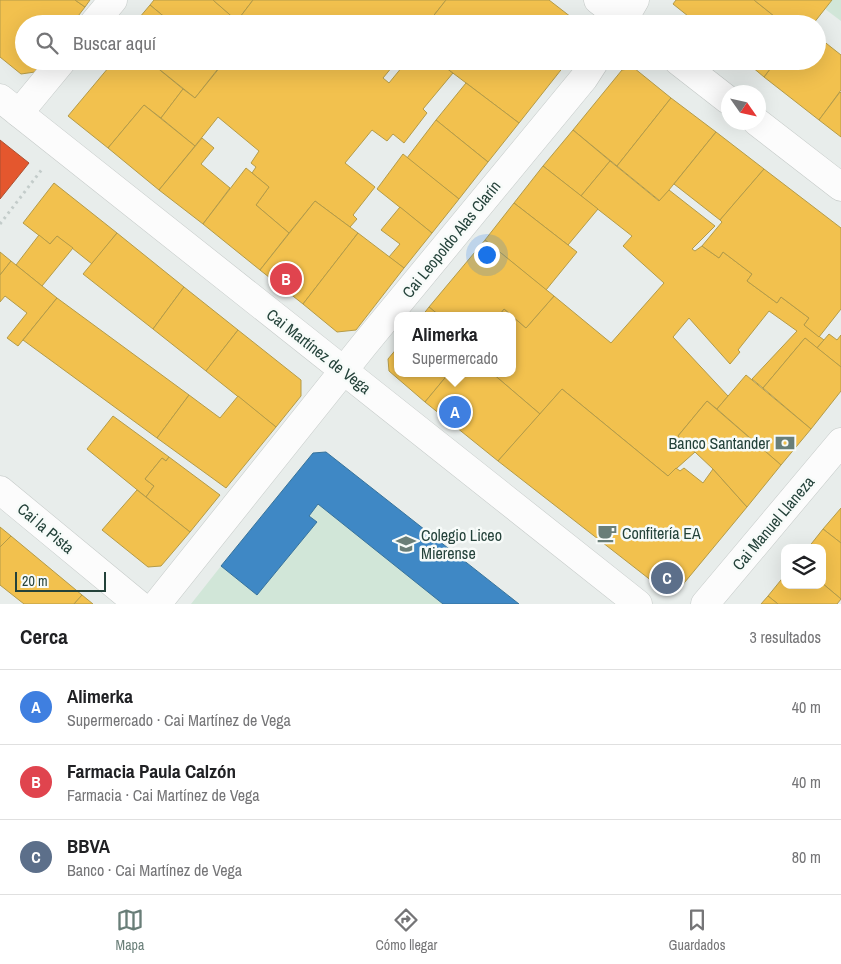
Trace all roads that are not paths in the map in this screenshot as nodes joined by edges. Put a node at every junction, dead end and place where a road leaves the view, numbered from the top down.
1 (113, 0) edge
2 (598, 0) edge
3 (100, 15) edge
4 (624, 15) edge
5 (52, 70) edge
6 (589, 70) edge
7 (690, 70) edge
8 (721, 95) edge
9 (10, 106) edge
10 (766, 128) edge
11 (841, 187) edge
12 (344, 371) junction
13 (841, 442) edge
14 (0, 490) edge
15 (138, 604) edge
16 (157, 604) edge
17 (638, 604) edge
18 (705, 604) edge

1 - 3 street
2 - 4 street
5 - 9 street
6 - 12 street, Cai Leopoldo Alas Clarín
7 - 8 street
9 - 12 street, Cai Martínez de Vega
10 - 11 street
12 - 16 street, Cai Leopoldo Alas Clarín
12 - 17 street, Cai Martínez de Vega
13 - 18 street, Cai Manuel Llaneza
14 - 15 street, Cai la Pista

